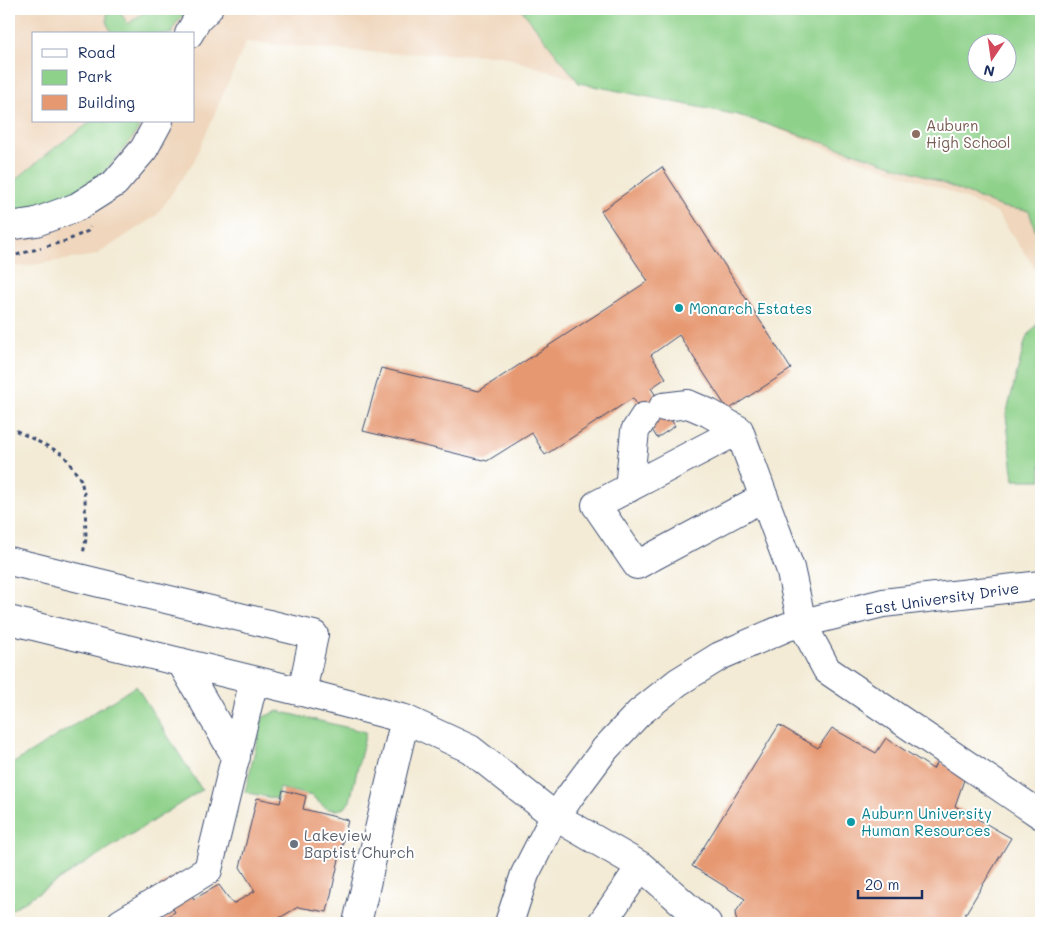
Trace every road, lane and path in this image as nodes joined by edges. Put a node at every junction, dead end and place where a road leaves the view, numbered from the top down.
1 (208, 9) edge
2 (190, 32) edge
3 (158, 122) edge
4 (9, 226) edge
5 (9, 427) edge
6 (739, 430) junction
7 (629, 488) junction
8 (764, 497) junction
9 (9, 561) edge
10 (78, 578) junction
11 (1041, 585) edge
12 (9, 620) edge
13 (802, 623) junction
14 (181, 662) junction
15 (254, 680) junction
16 (302, 692) junction
17 (405, 719) junction
18 (236, 757) junction
19 (1041, 815) edge
20 (556, 816) junction
21 (642, 866) junction
22 (121, 923) edge
23 (357, 923) edge
24 (509, 923) edge
25 (602, 923) edge
26 (707, 923) edge

1 - 2 main road
3 - 4 main road
5 - 10 path
6 - 7 main road
6 - 7 main road
6 - 8 main road
7 - 8 main road
8 - 13 main road
9 - 10 main road
10 - 16 main road
11 - 13 main road, East University Drive
12 - 14 main road
13 - 19 main road
13 - 20 main road, East University Drive
14 - 15 main road
14 - 18 main road
15 - 16 main road
15 - 18 main road
16 - 17 main road
17 - 20 main road
17 - 23 main road
18 - 22 main road
20 - 21 main road
20 - 24 main road, East University Drive
21 - 25 main road
21 - 26 main road

